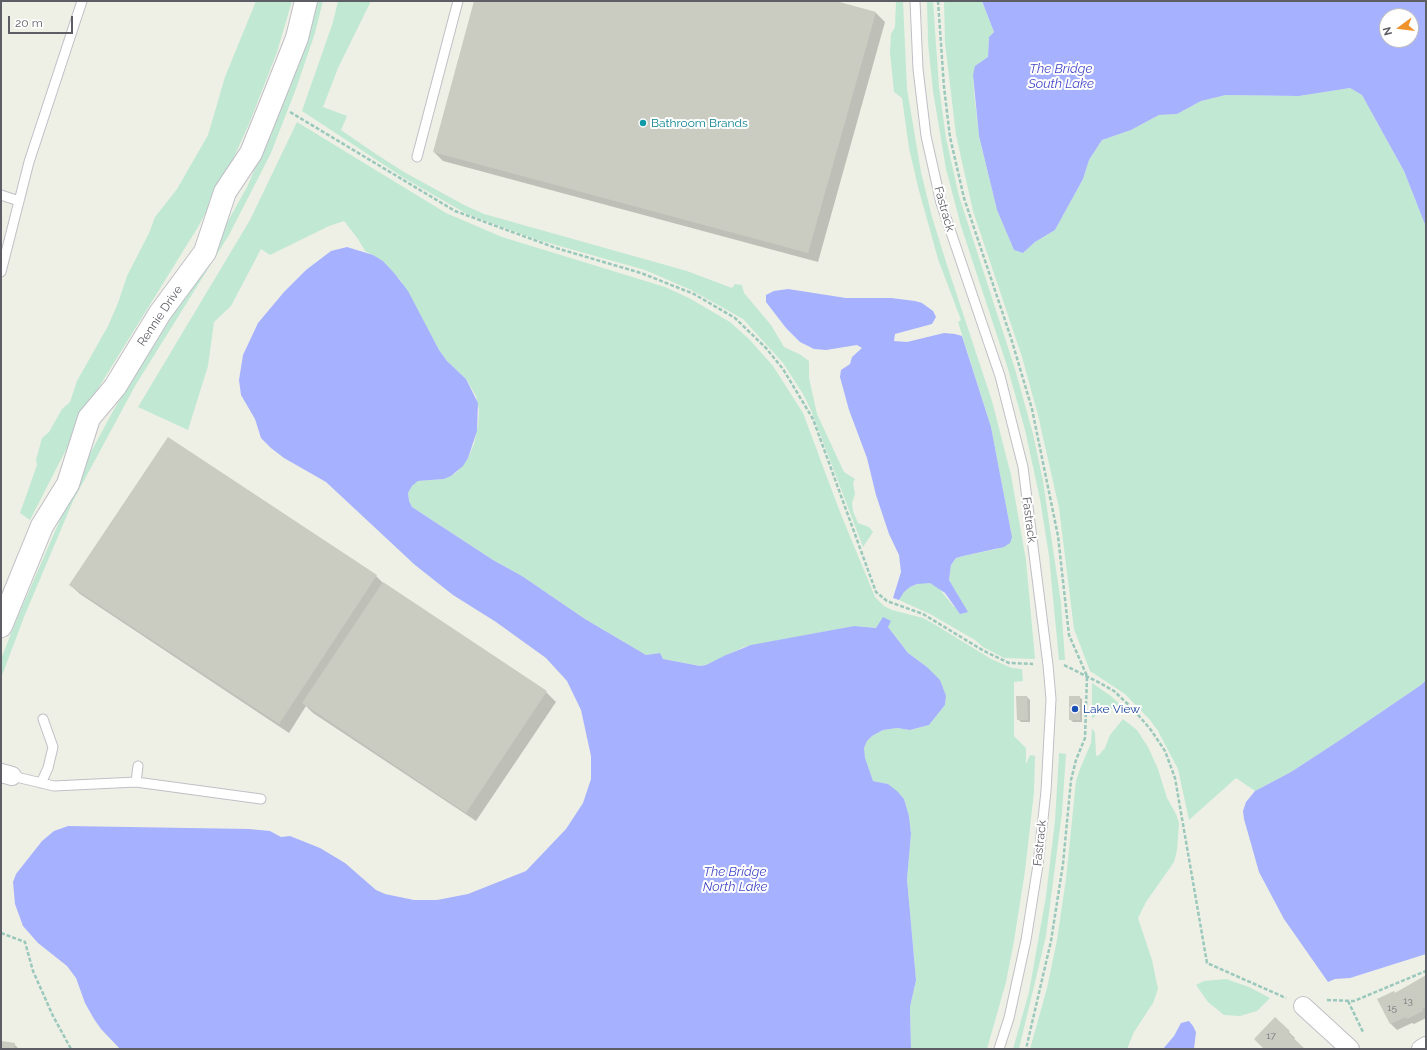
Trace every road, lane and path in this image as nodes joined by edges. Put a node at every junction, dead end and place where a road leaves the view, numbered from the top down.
1 (82, 1) edge
2 (306, 1) edge
3 (458, 1) edge
4 (914, 1) edge
5 (270, 106) junction
6 (417, 157) dead end
7 (1, 195) edge
8 (19, 201) junction
9 (1, 272) edge
10 (1, 626) edge
11 (1048, 665) junction
12 (43, 719) dead end
13 (138, 766) dead end
14 (6, 774) edge
15 (136, 782) junction
16 (41, 783) junction
17 (261, 799) dead end
18 (1, 933) edge
19 (1426, 971) edge
20 (1348, 1000) junction
21 (1304, 1006) junction
22 (1364, 1035) dead end
23 (1426, 1046) edge
24 (71, 1049) edge
25 (999, 1049) edge
26 (1350, 1049) edge
27 (1421, 1049) edge

1 - 8 lane
2 - 5 street, Rennie Drive
3 - 6 lane
4 - 11 lane, Fastrack
5 - 10 street, Rennie Drive
5 - 11 path
7 - 8 lane
8 - 9 lane
11 - 21 path
11 - 25 lane, Fastrack
12 - 16 lane
13 - 15 lane
14 - 16 lane
15 - 16 lane
15 - 17 lane
18 - 24 path
19 - 20 path
20 - 21 path
20 - 22 path
21 - 26 street
23 - 27 street

